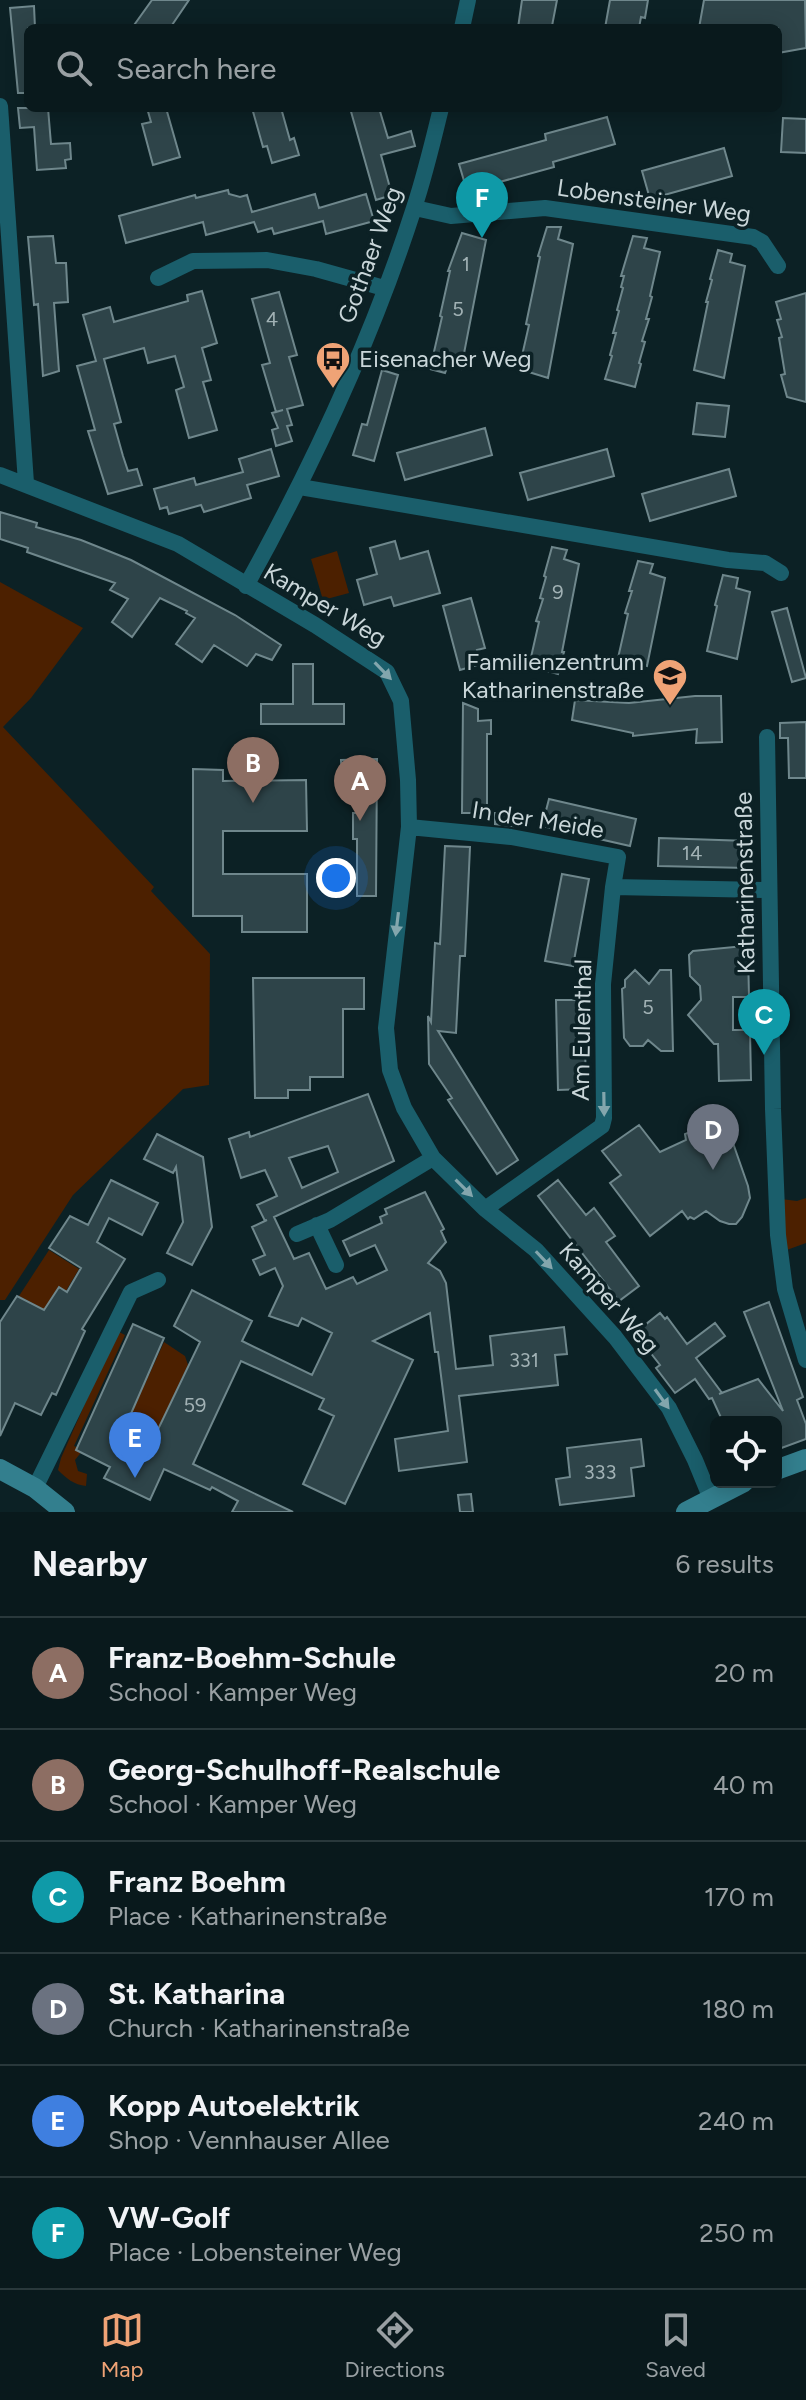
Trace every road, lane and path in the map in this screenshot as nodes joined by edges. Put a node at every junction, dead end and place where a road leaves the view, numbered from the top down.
1 (468, 0) edge
2 (463, 24) edge
3 (0, 106) edge
4 (440, 112) edge
5 (415, 208) junction
6 (778, 266) dead end
7 (158, 278) dead end
8 (384, 288) junction
9 (0, 475) edge
10 (26, 483) junction
11 (300, 487) junction
12 (781, 573) dead end
13 (246, 586) junction
14 (767, 737) dead end
15 (409, 827) junction
16 (613, 887) junction
17 (769, 890) junction
18 (433, 1158) junction
19 (485, 1209) junction
20 (317, 1225) junction
21 (297, 1234) dead end
22 (336, 1265) dead end
23 (158, 1280) dead end
24 (806, 1360) edge
25 (806, 1459) edge
26 (782, 1468) edge
27 (0, 1469) edge
28 (35, 1488) junction
29 (732, 1488) edge
30 (711, 1499) junction
31 (65, 1512) edge
32 (686, 1512) edge

1 - 2 street
3 - 10 street
4 - 5 street, Gothaer Weg
5 - 6 street, Lobensteiner Weg
5 - 8 street, Gothaer Weg
7 - 8 street
8 - 11 street, Gothaer Weg
9 - 10 street, Kamper Weg
10 - 13 street, Kamper Weg
11 - 12 street
11 - 13 street, Gothaer Weg
13 -> 15 street, Kamper Weg
14 - 17 street, Katharinenstraße
15 - 16 street, In der Meide
15 -> 18 street, Kamper Weg
16 - 17 street
16 -> 19 street, Am Eulenthal
17 - 24 street, Katharinenstraße
18 -> 19 street, Kamper Weg
18 - 20 street
19 -> 30 street, Kamper Weg
20 - 21 street
20 - 22 street
23 - 28 street
25 - 26 main road
27 - 28 main road
28 - 31 main road
29 - 30 main road
30 - 32 main road

